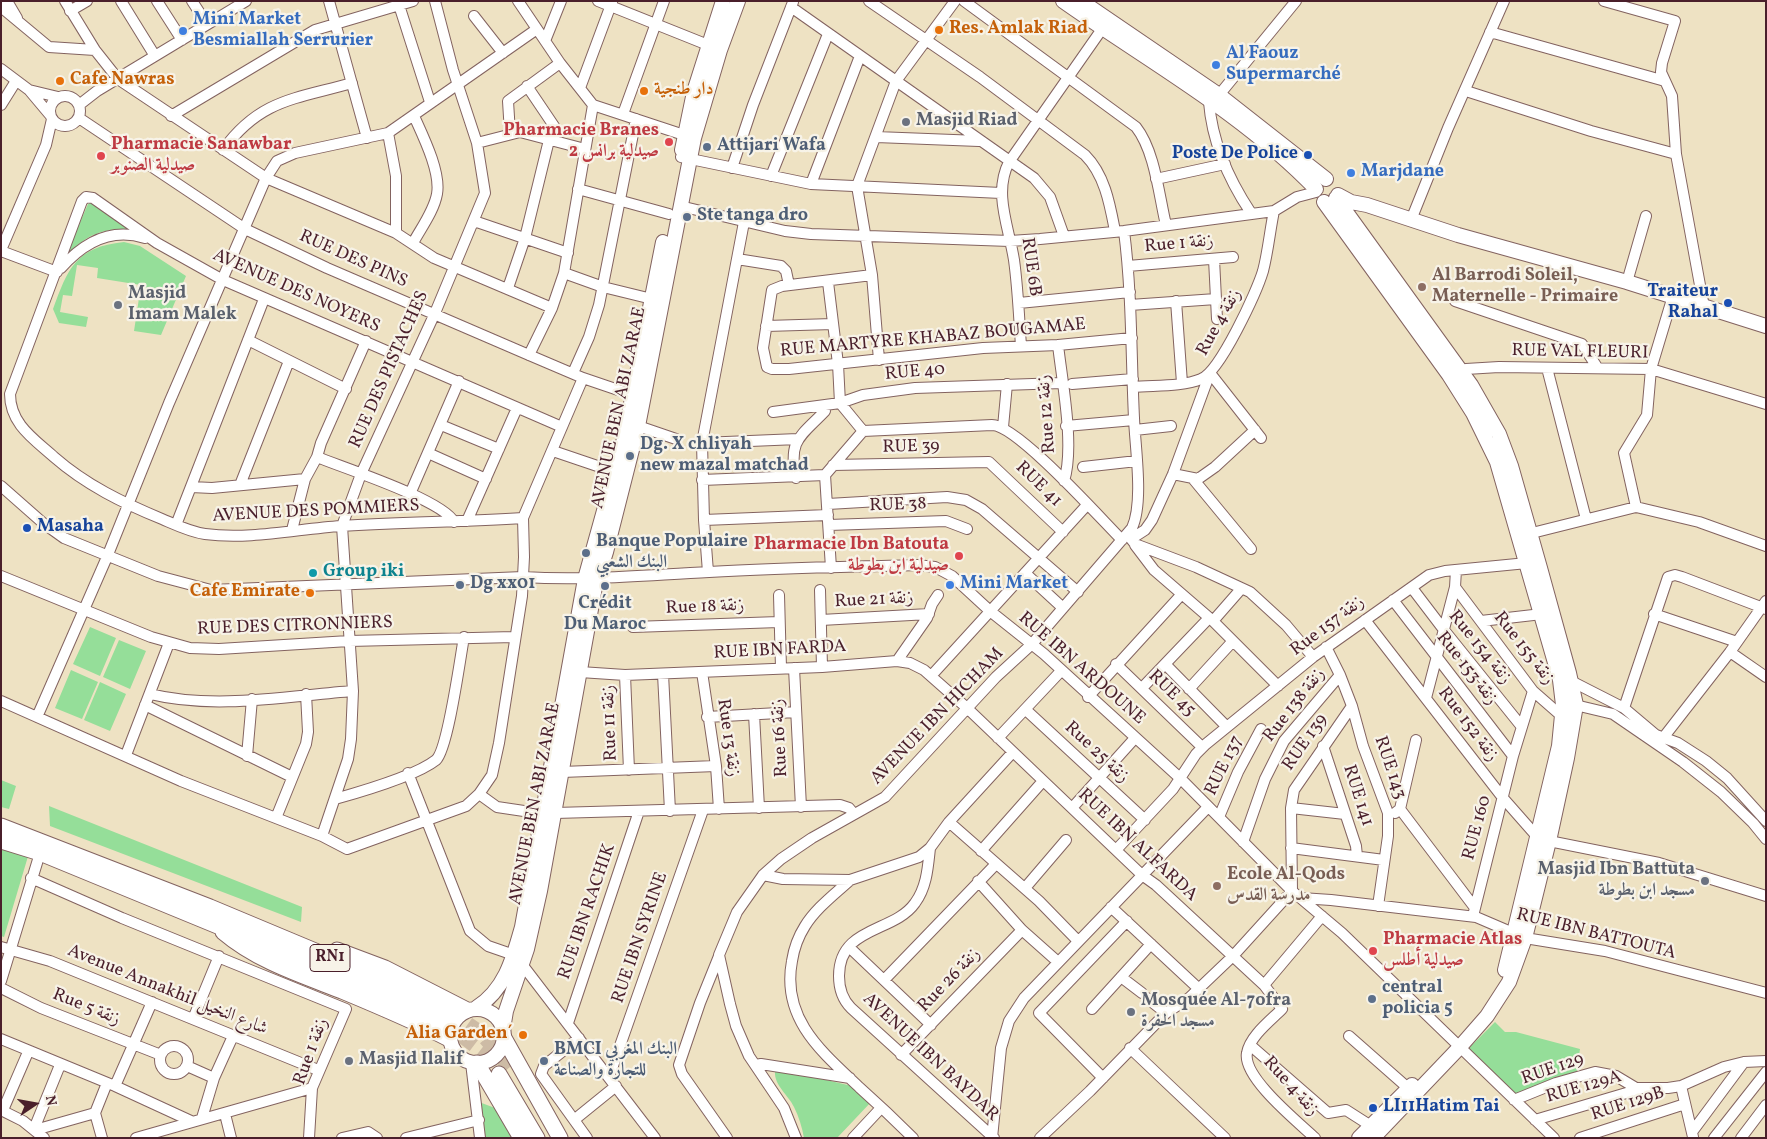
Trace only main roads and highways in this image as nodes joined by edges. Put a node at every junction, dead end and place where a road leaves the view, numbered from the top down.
1 (723, 1) edge
2 (738, 1) edge
3 (1063, 1) edge
4 (1085, 2) edge
5 (714, 48) junction
6 (1214, 98) junction
7 (1328, 194) junction
8 (674, 210) junction
9 (1766, 326) edge
10 (1524, 535) junction
11 (591, 579) junction
12 (1569, 709) junction
13 (549, 814) junction
14 (1, 826) edge
15 (1, 841) edge
16 (210, 907) junction
17 (214, 925) junction
18 (518, 959) junction
19 (471, 1009) junction
20 (504, 1033) junction
21 (449, 1039) junction
22 (1457, 1045) junction
23 (474, 1063) junction
24 (1372, 1132) edge
25 (521, 1138) edge
26 (537, 1138) edge
27 (550, 1138) edge
28 (560, 1138) edge
29 (1359, 1138) edge

1 - 5 main road, AVENUE BEN ABI ZARAE
2 - 5 main road, AVENUE BEN ABI ZARAE
3 - 6 main road
4 - 6 main road
5 - 8 main road, AVENUE BEN ABI ZARAE
6 - 7 main road
6 - 7 main road
7 - 9 main road
7 - 10 main road
8 - 11 main road, AVENUE BEN ABI ZARAE
8 - 11 main road, AVENUE BEN ABI ZARAE
10 - 12 main road
10 - 12 main road
11 - 13 main road, AVENUE BEN ABI ZARAE
11 - 13 main road, AVENUE BEN ABI ZARAE
12 - 22 main road
13 - 18 main road, AVENUE BEN ABI ZARAE
14 - 16 highway, RN1
15 - 17 highway, RN1
16 - 17 highway, RN1
16 - 19 highway
17 - 21 highway
18 - 19 main road, AVENUE BEN ABI ZARAE
18 - 20 main road, AVENUE BEN ABI ZARAE
19 - 20 main road
19 - 21 main road
20 - 23 main road
20 - 28 highway
21 - 23 main road
22 - 24 main road
22 - 24 main road
23 - 25 highway
24 - 29 main road
26 - 27 highway

